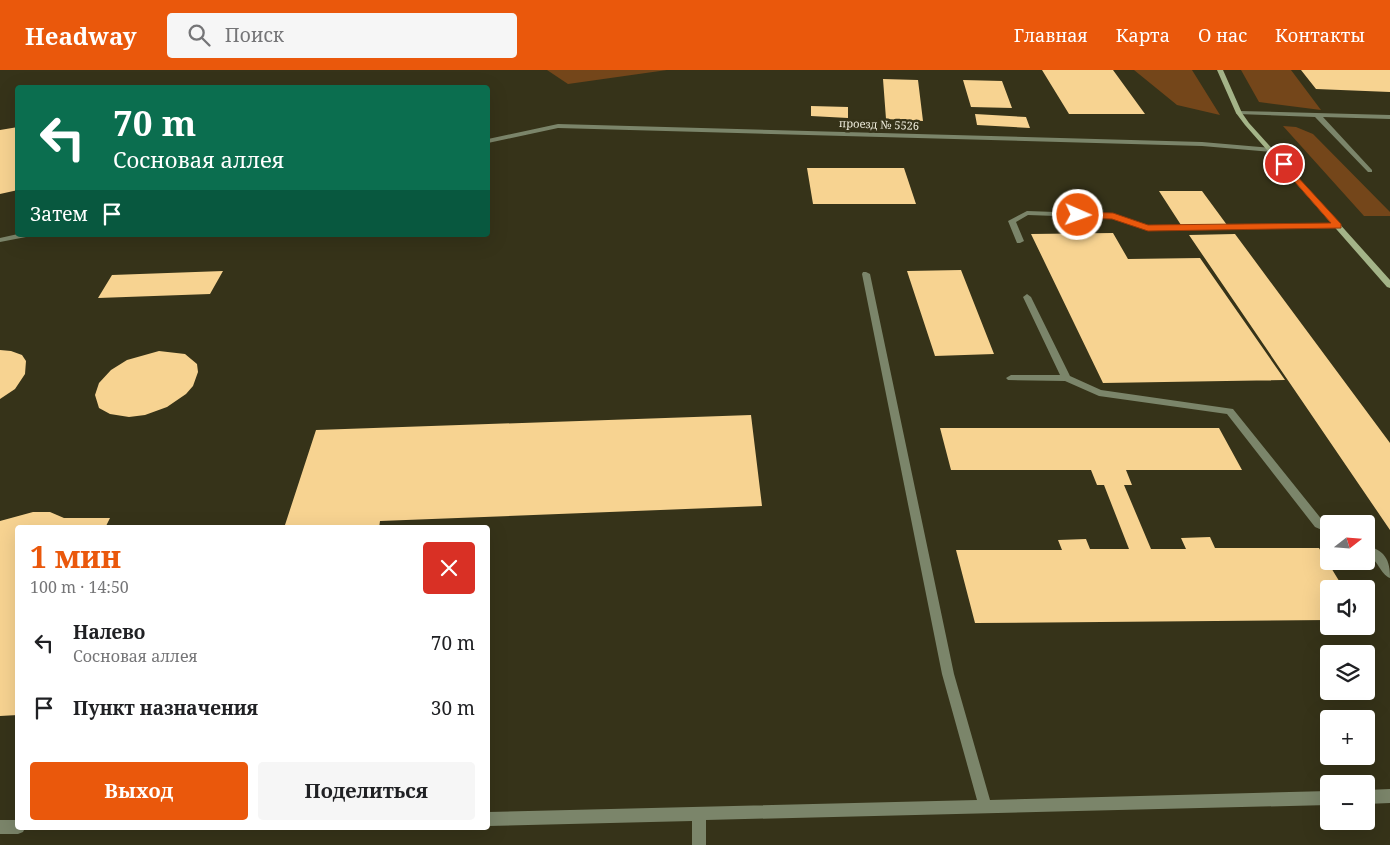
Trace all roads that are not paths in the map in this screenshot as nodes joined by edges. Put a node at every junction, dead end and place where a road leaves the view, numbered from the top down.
1 (1220, 70) edge
2 (1239, 113) junction
3 (1316, 114) junction
4 (1390, 117) edge
5 (490, 141) edge
6 (1272, 150) junction
7 (1370, 171) dead end
8 (1338, 226) junction
9 (16, 237) edge
10 (0, 240) edge
11 (1020, 241) dead end
12 (866, 274) dead end
13 (1390, 285) edge
14 (1027, 297) dead end
15 (1011, 378) dead end
16 (1066, 378) junction
17 (1320, 524) edge
18 (1375, 553) edge
19 (1390, 573) edge
20 (1390, 796) edge
21 (1375, 797) edge
22 (1320, 798) edge
23 (985, 806) junction
24 (699, 814) junction
25 (490, 819) edge
26 (0, 827) edge
27 (15, 827) edge
28 (699, 845) edge

1 - 2 main road
2 - 3 street
2 - 6 main road
3 - 4 street
3 - 7 street
5 - 6 street, проезд № 5526
6 - 8 main road
8 - 11 street
8 - 13 main road
9 - 10 street
12 - 23 street
14 - 16 street
15 - 16 street
16 - 17 street
18 - 19 street
20 - 21 street
22 - 23 street
23 - 24 street
24 - 25 street
24 - 28 street
26 - 27 street

